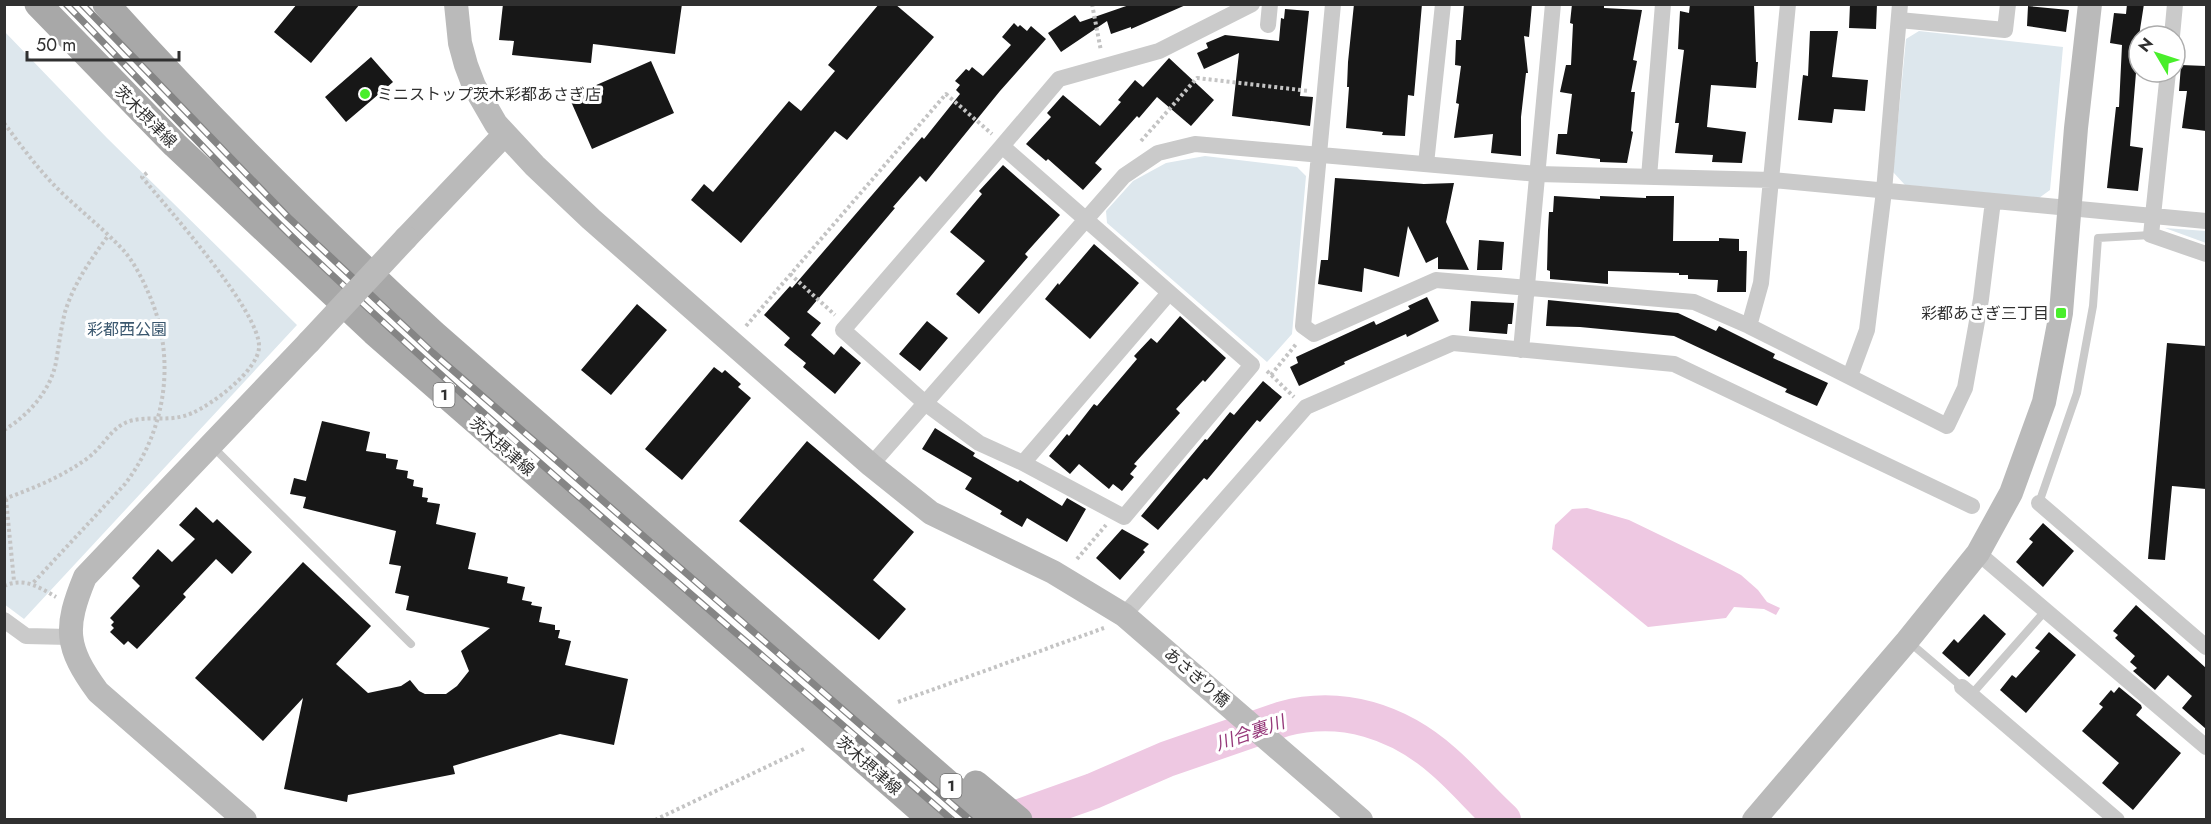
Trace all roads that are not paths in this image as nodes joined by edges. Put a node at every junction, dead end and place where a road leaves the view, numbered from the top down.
1 (38, 4) edge
2 (106, 4) edge
3 (456, 4) edge
4 (1252, 4) edge
5 (1270, 4) edge
6 (1333, 4) edge
7 (1443, 4) edge
8 (1553, 4) edge
9 (1663, 4) edge
10 (1788, 4) edge
11 (2008, 4) edge
12 (2090, 4) edge
13 (2175, 4) edge
14 (1900, 12) edge
15 (2173, 24) edge
16 (1268, 26) dead end
17 (2167, 84) edge
18 (504, 135) junction
19 (1002, 146) junction
20 (1318, 154) junction
21 (1426, 164) junction
22 (1538, 174) junction
23 (1649, 177) junction
24 (1772, 180) junction
25 (1884, 191) junction
26 (1993, 201) junction
27 (2069, 208) junction
28 (2154, 216) junction
29 (1084, 219) junction
30 (2206, 221) edge
31 (2151, 235) junction
32 (2206, 254) edge
33 (1527, 286) junction
34 (1169, 293) junction
35 (1749, 326) junction
36 (1521, 350) junction
37 (1850, 376) junction
38 (925, 403) junction
39 (211, 445) junction
40 (1023, 462) junction
41 (871, 465) junction
42 (2039, 503) joint
43 (1972, 506) dead end
44 (1978, 552) junction
45 (2046, 610) junction
46 (1124, 615) junction
47 (4, 620) edge
48 (69, 637) junction
49 (1907, 641) junction
50 (411, 644) dead end
51 (2206, 647) edge
52 (1966, 691) junction
53 (918, 747) junction
54 (2206, 747) edge
55 (1352, 812) edge
56 (927, 816) edge
57 (244, 819) edge
58 (990, 819) edge
59 (1019, 819) edge
60 (1754, 819) edge
61 (2117, 819) edge

1 - 56 main road, 茨木摂津線 / 1
2 - 53 main road, 1
3 - 18 street, あさぎり橋
4 - 19 street
5 - 16 street
6 - 20 street
7 - 21 street
8 - 22 street
9 - 23 street
10 - 24 street
11 - 14 street
12 - 27 street
13 - 15 street
14 - 25 street
17 - 28 street
18 - 39 street, bridge
18 - 41 street, あさぎり橋
19 - 29 street
19 - 38 street
20 - 21 street
20 - 29 street
20 - 33 street
21 - 22 street
22 - 23 street
22 - 33 street
23 - 24 street
24 - 25 street
24 - 35 street
25 - 26 street
25 - 37 street
26 - 27 street
26 - 37 street
27 - 28 street
27 - 44 street
28 - 30 street
28 - 31 street
29 - 34 street
29 - 38 street
31 - 32 street
31 - 42 lane
33 - 35 street
33 - 36 street
34 - 40 street
34 - 40 street
35 - 37 street
36 - 43 street
36 - 46 street
38 - 40 street
38 - 41 street
39 - 48 street
39 - 50 lane
41 - 46 street, あさぎり橋
42 - 51 street
44 - 45 street
44 - 49 street
45 - 52 lane
45 - 54 street
46 - 55 street, あさぎり橋
47 - 48 street
48 - 57 street
49 - 52 lane
49 - 60 street
52 - 61 street
53 - 58 main road, 1
53 - 59 main road

